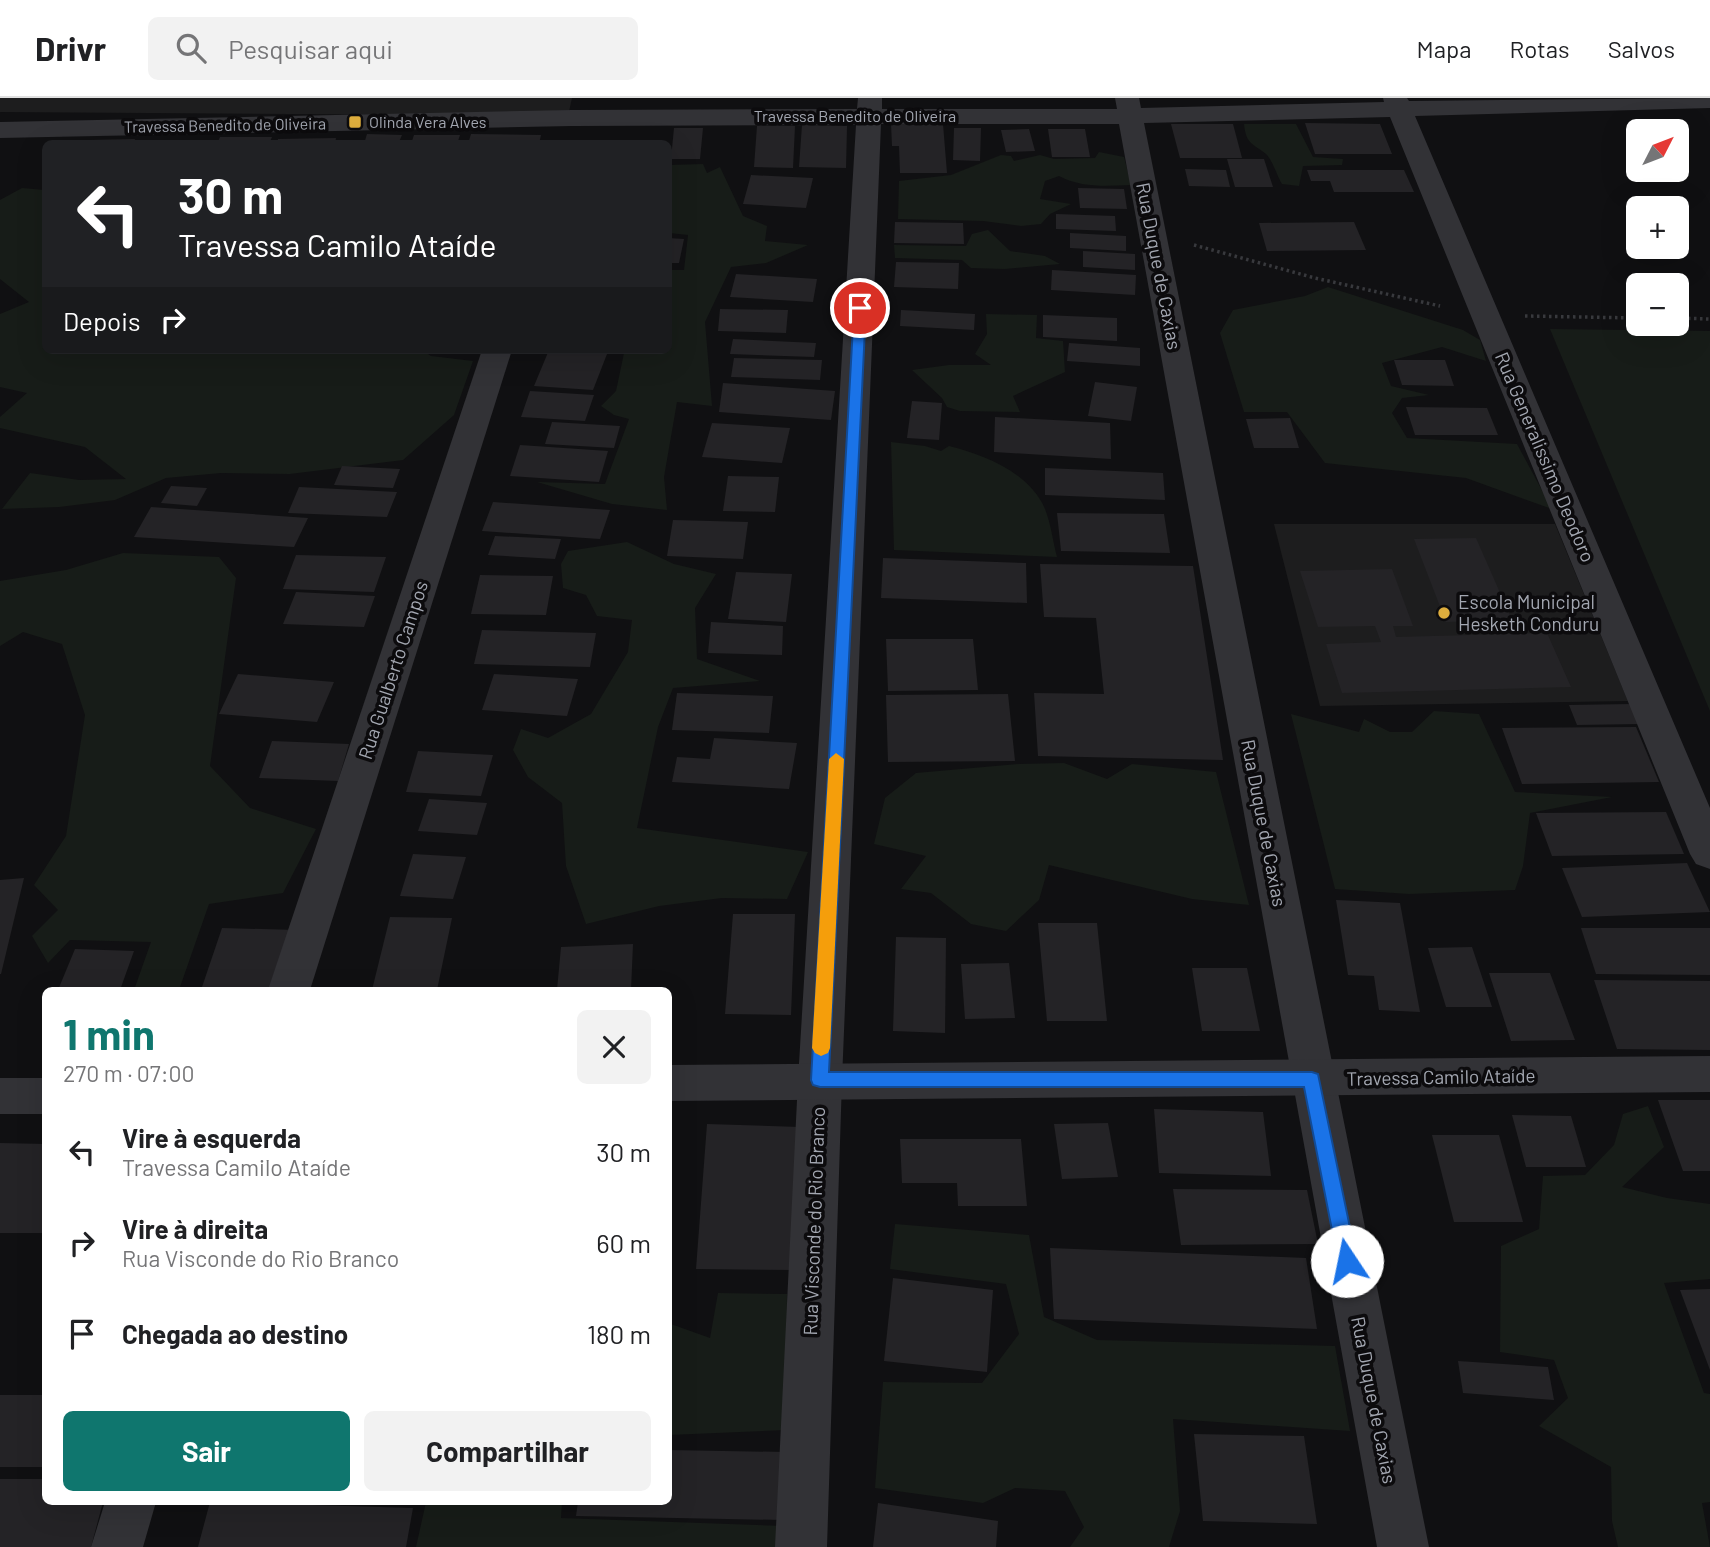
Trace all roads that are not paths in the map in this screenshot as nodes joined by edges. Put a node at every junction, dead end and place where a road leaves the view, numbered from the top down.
1 (1710, 101) edge
2 (1398, 104) edge
3 (870, 107) edge
4 (1129, 107) edge
5 (575, 108) edge
6 (0, 130) edge
7 (564, 140) edge
8 (496, 354) edge
9 (1710, 854) edge
10 (290, 987) edge
11 (1710, 1074) edge
12 (1312, 1079) junction
13 (820, 1080) junction
14 (672, 1083) edge
15 (0, 1096) edge
16 (42, 1096) edge
17 (130, 1505) edge
18 (117, 1547) edge
19 (801, 1547) edge
20 (1403, 1547) edge

1 - 2 street, Travessa Benedito de Oliveira
2 - 4 street, Travessa Benedito de Oliveira
2 - 9 street, Rua Generalissimo Deodoro
3 - 4 street, Travessa Benedito de Oliveira
3 - 5 street, Travessa Benedito de Oliveira
3 - 13 street, Rua Visconde do Rio Branco
4 - 12 street, Rua Duque de Caxias
5 - 6 street, Travessa Benedito de Oliveira
5 - 7 street
8 - 10 street, Rua Gualberto Campos
11 - 12 street, Travessa Camilo Ataíde
12 - 13 street, Travessa Camilo Ataíde
12 - 20 street, Rua Duque de Caxias
13 - 14 street, Travessa Camilo Ataíde
13 - 19 street, Rua Visconde do Rio Branco
15 - 16 street
17 - 18 street

